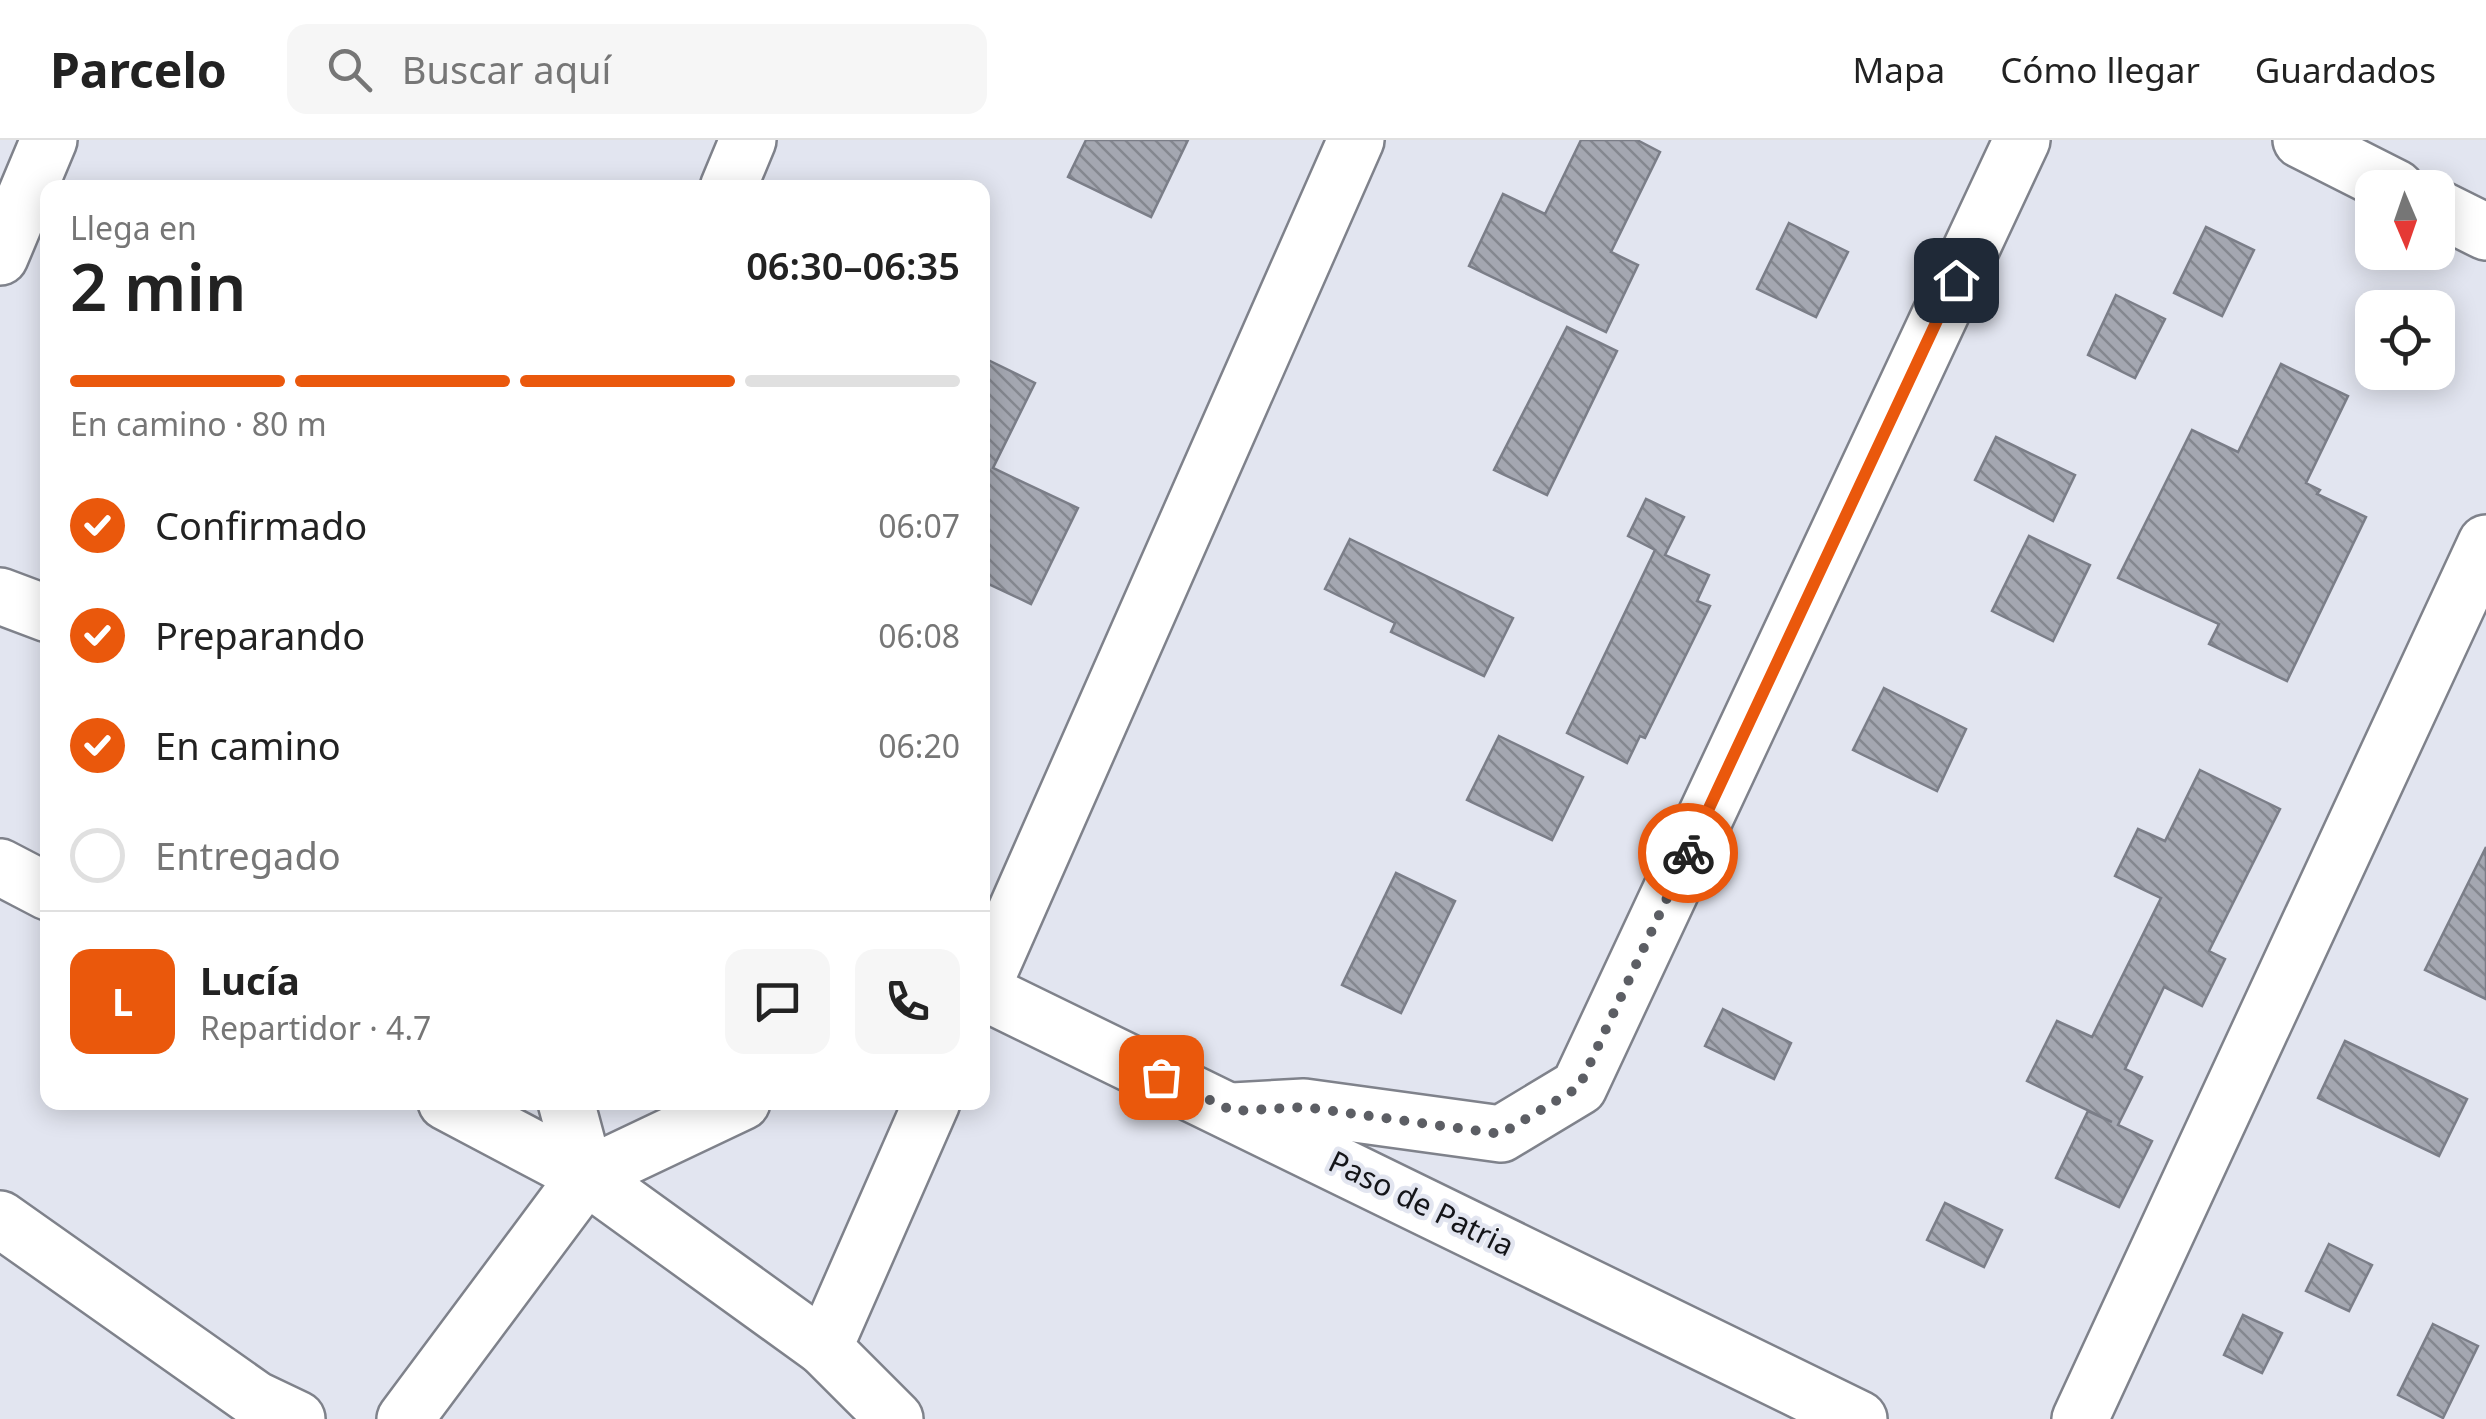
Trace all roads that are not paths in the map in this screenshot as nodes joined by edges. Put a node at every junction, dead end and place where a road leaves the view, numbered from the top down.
1 (49, 140) edge
2 (748, 140) edge
3 (1356, 140) edge
4 (2022, 140) edge
5 (2301, 140) edge
6 (2360, 170) edge
7 (731, 180) edge
8 (2455, 216) edge
9 (2486, 232) edge
10 (0, 257) edge
11 (2486, 543) edge
12 (0, 596) edge
13 (40, 611) edge
14 (0, 867) edge
15 (40, 888) edge
16 (990, 971) edge
17 (990, 993) edge
18 (461, 1110) edge
19 (568, 1110) edge
20 (725, 1110) edge
21 (928, 1110) edge
22 (1233, 1111) junction
23 (586, 1176) junction
24 (0, 1219) edge
25 (824, 1348) junction
26 (296, 1419) edge
27 (405, 1419) edge
28 (895, 1419) edge
29 (1859, 1419) edge
30 (2080, 1419) edge

1 - 10 street
2 - 7 street
3 - 16 street
4 - 22 street
5 - 6 street
8 - 9 street
11 - 30 street
12 - 13 street
14 - 15 street
17 - 22 street, Paso de Patria
18 - 23 street
19 - 23 street
20 - 23 street
21 - 25 street
22 - 29 street, Paso de Patria
23 - 25 street
23 - 27 street
24 - 26 street
25 - 28 street

